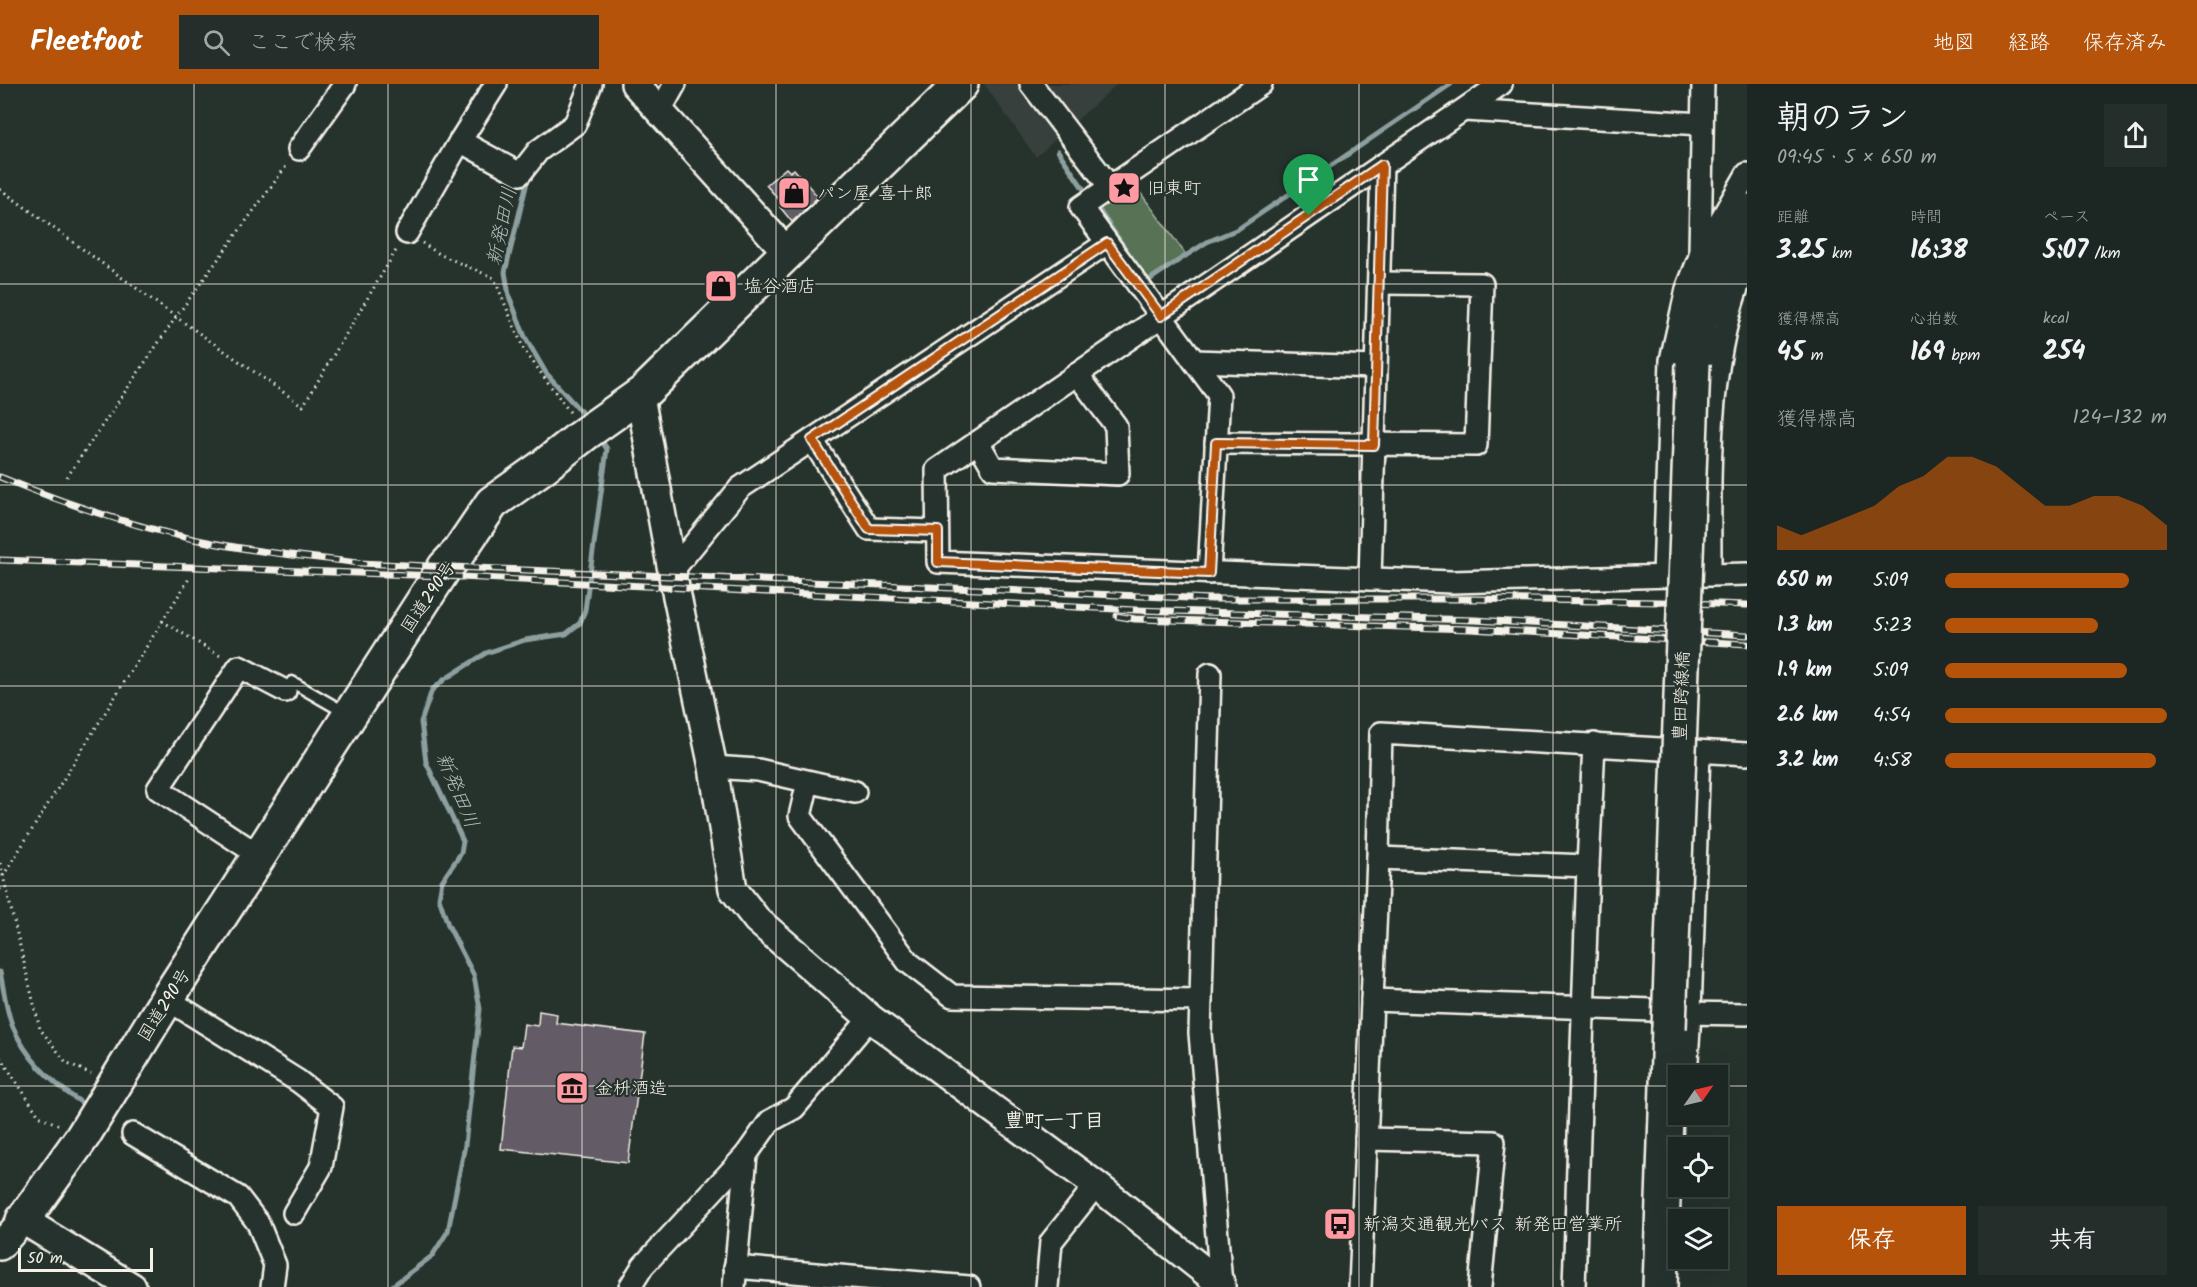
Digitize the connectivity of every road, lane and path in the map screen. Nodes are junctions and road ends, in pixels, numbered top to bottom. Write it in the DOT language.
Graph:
graph roads {
  1 [pos="345,84"];
  2 [pos="496,84"];
  3 [pos="591,84"];
  4 [pos="635,84"];
  5 [pos="675,84"];
  6 [pos="961,84"];
  7 [pos="1031,84"];
  8 [pos="1261,84"];
  9 [pos="1502,84"];
  10 [pos="1703,84"];
  11 [pos="1464,110"];
  12 [pos="660,111"];
  13 [pos="1702,124"];
  14 [pos="460,141"];
  15 [pos="299,148"];
  16 [pos="1382,165"];
  17 [pos="1747,174"];
  18 [pos="1110,187"];
  19 [pos="0,189"];
  20 [pos="1747,211"];
  21 [pos="407,233"];
  22 [pos="1107,243"];
  23 [pos="787,252"];
  24 [pos="1700,256"];
  25 [pos="1747,262"];
  26 [pos="1379,284"];
  27 [pos="1161,316"];
  28 [pos="176,317"];
  29 [pos="1194,361"];
  30 [pos="1376,367"];
  31 [pos="1077,374"];
  32 [pos="644,392"];
  33 [pos="586,433"];
  34 [pos="812,440"];
  35 [pos="978,442"];
  36 [pos="1216,443"];
  37 [pos="1374,445"];
  38 [pos="67,477"];
  39 [pos="938,531"];
  40 [pos="673,570"];
  41 [pos="1209,573"];
  42 [pos="1710,574"];
  43 [pos="1747,574"];
  44 [pos="1664,576"];
  45 [pos="190,577"];
  46 [pos="1370,579"];
  47 [pos="162,621"];
  48 [pos="239,667"];
  49 [pos="1210,674"];
  50 [pos="288,686"];
  51 [pos="350,716"];
  52 [pos="1594,744"];
  53 [pos="1699,752"];
  54 [pos="1747,754"];
  55 [pos="713,767"];
  56 [pos="808,782"];
  57 [pos="855,792"];
  58 [pos="260,856"];
  59 [pos="1378,858"];
  60 [pos="0,863"];
  61 [pos="1588,866"];
  62 [pos="3,876"];
  63 [pos="6,888"];
  64 [pos="0,890"];
  65 [pos="167,999"];
  66 [pos="1201,1000"];
  67 [pos="1372,1000"];
  68 [pos="1583,1008"];
  69 [pos="1747,1014"];
  70 [pos="1674,1016"];
  71 [pos="870,1017"];
  72 [pos="0,1057"];
  73 [pos="1674,1065"];
  74 [pos="1684,1065"];
  75 [pos="114,1085"];
  76 [pos="1673,1125"];
  77 [pos="134,1134"];
  78 [pos="83,1136"];
  79 [pos="1366,1139"];
  80 [pos="746,1155"];
  81 [pos="1096,1185"];
  82 [pos="294,1213"];
  83 [pos="23,1220"];
  84 [pos="0,1246"];
  85 [pos="734,1277"];
  86 [pos="1221,1286"];
  87 [pos="132,1287"];
  88 [pos="272,1287"];
  89 [pos="630,1287"];
  90 [pos="969,1287"];
  91 [pos="1047,1287"];
  92 [pos="1360,1287"];
  93 [pos="1480,1287"];
  94 [pos="1574,1287"];
  95 [pos="1660,1287"];
  1 -- 15 [label="street"];
  2 -- 14 [label="street"];
  3 -- 14 [label="street"];
  4 -- 12 [label="street"];
  5 -- 12 [label="street"];
  6 -- 23 [label="main road, 国道290号"];
  7 -- 18 [label="street"];
  8 -- 18 [label="street"];
  9 -- 11 [label="street"];
  10 -- 13 [label="street"];
  11 -- 13 [label="street"];
  11 -- 16 [label="street"];
  12 -- 23 [label="street"];
  13 -- 24 [label="street"];
  14 -- 21 [label="street"];
  15 -- 28 [label="path"];
  16 -- 26 [label="street"];
  16 -- 27 [label="street"];
  17 -- 24 [label="street"];
  18 -- 22 [label="street"];
  19 -- 28 [label="path"];
  20 -- 70 [label="main road, 豊田跨線橋, bridge"];
  21 -- 28 [label="path"];
  21 -- 33 [label="path"];
  22 -- 27 [label="street"];
  22 -- 34 [label="street"];
  23 -- 32 [label="main road, 国道290号"];
  24 -- 44 [label="street"];
  25 -- 42 [label="street"];
  26 -- 30 [label="street"];
  26 -- 37 [label="street"];
  27 -- 29 [label="street"];
  27 -- 31 [label="street"];
  28 -- 38 [label="path"];
  29 -- 30 [label="street"];
  29 -- 36 [label="street"];
  30 -- 37 [label="street"];
  31 -- 35 [label="street"];
  31 -- 35 [label="street"];
  32 -- 33 [label="main road, 国道290号"];
  32 -- 40 [label="street"];
  33 -- 51 [label="main road, 国道290号"];
  34 -- 39 [label="street"];
  34 -- 40 [label="street"];
  35 -- 39 [label="street"];
  36 -- 37 [label="street"];
  36 -- 41 [label="street"];
  37 -- 46 [label="street"];
  39 -- 41 [label="street"];
  40 -- 55 [label="street"];
  41 -- 46 [label="street"];
  42 -- 43 [label="street"];
  42 -- 44 [label="street"];
  44 -- 46 [label="street"];
  45 -- 47 [label="path"];
  47 -- 48 [label="path"];
  47 -- 62 [label="path"];
  48 -- 50 [label="street"];
  48 -- 58 [label="street"];
  49 -- 66 [label="street"];
  50 -- 51 [label="lane"];
  51 -- 58 [label="main road, 国道290号"];
  52 -- 53 [label="street"];
  52 -- 59 [label="street"];
  52 -- 61 [label="street"];
  53 -- 54 [label="street"];
  53 -- 70 [label="street"];
  55 -- 56 [label="street"];
  55 -- 71 [label="street"];
  56 -- 57 [label="street"];
  56 -- 66 [label="street"];
  58 -- 65 [label="main road, 国道290号"];
  59 -- 61 [label="street"];
  59 -- 67 [label="street"];
  60 -- 62 [label="path"];
  61 -- 68 [label="street"];
  62 -- 63 [label="path"];
  63 -- 64 [label="path"];
  63 -- 75 [label="path"];
  65 -- 75 [label="main road, 国道290号"];
  65 -- 82 [label="street"];
  66 -- 86 [label="street"];
  67 -- 68 [label="street"];
  67 -- 79 [label="street"];
  68 -- 70 [label="street"];
  68 -- 94 [label="street"];
  69 -- 70 [label="street"];
  70 -- 73 [label="main road, 豊田跨線橋"];
  70 -- 74 [label="street"];
  71 -- 80 [label="street"];
  71 -- 81 [label="street"];
  72 -- 78 [label="path"];
  75 -- 78 [label="main road, 国道290号"];
  76 -- 95 [label="main road, 豊田跨線橋"];
  77 -- 88 [label="street"];
  78 -- 83 [label="main road, 国道290号"];
  79 -- 92 [label="street"];
  79 -- 93 [label="street"];
  80 -- 85 [label="street"];
  80 -- 89 [label="street"];
  81 -- 86 [label="street"];
  81 -- 91 [label="street"];
  83 -- 84 [label="street"];
  83 -- 87 [label="street"];
  85 -- 90 [label="street"];
}
